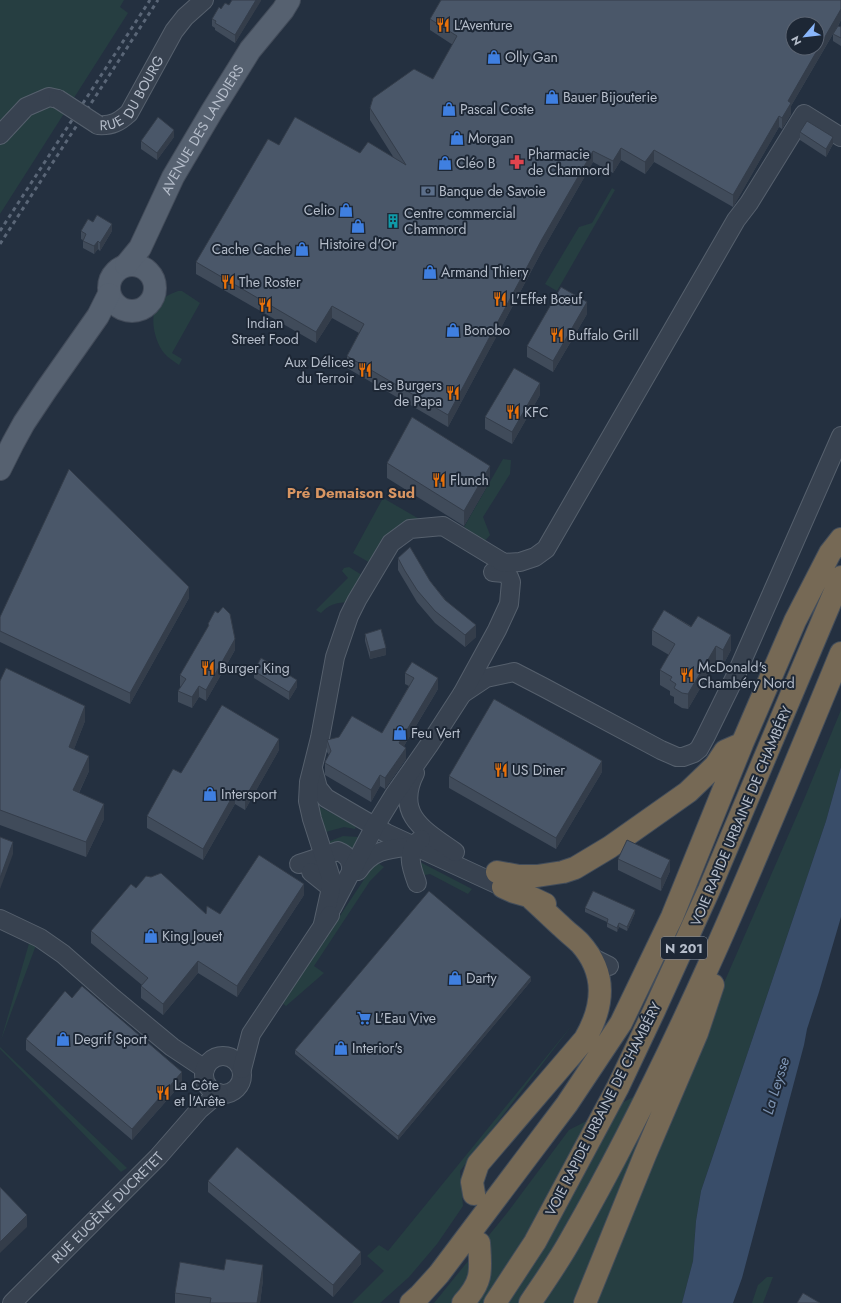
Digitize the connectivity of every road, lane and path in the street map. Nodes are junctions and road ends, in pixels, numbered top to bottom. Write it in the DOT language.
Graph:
graph roads {
  1 [pos="204,0"];
  2 [pos="289,0"];
  3 [pos="0,134"];
  4 [pos="841,137"];
  5 [pos="156,213"];
  6 [pos="126,265"];
  7 [pos="152,276"];
  8 [pos="109,294"];
  9 [pos="137,311"];
  10 [pos="86,332"];
  11 [pos="841,436"];
  12 [pos="0,469"];
  13 [pos="841,539"];
  14 [pos="493,572"];
  15 [pos="841,577"];
  16 [pos="841,653"];
  17 [pos="462,694"];
  18 [pos="742,744"];
  19 [pos="429,745"];
  20 [pos="313,766"];
  21 [pos="375,826"];
  22 [pos="414,846"];
  23 [pos="455,852"];
  24 [pos="323,855"];
  25 [pos="756,858"];
  26 [pos="351,872"];
  27 [pos="500,880"];
  28 [pos="417,883"];
  29 [pos="331,888"];
  30 [pos="532,899"];
  31 [pos="0,919"];
  32 [pos="323,924"];
  33 [pos="589,956"];
  34 [pos="609,966"];
  35 [pos="251,1034"];
  36 [pos="224,1056"];
  37 [pos="242,1069"];
  38 [pos="586,1076"];
  39 [pos="210,1082"];
  40 [pos="474,1194"];
  41 [pos="479,1243"];
  42 [pos="12,1303"];
  43 [pos="411,1303"];
  44 [pos="463,1303"];
  45 [pos="495,1303"];
  46 [pos="530,1303"];
  47 [pos="585,1303"];
  1 -- 3 [label="street, RUE DU BOURG, bridge"];
  2 -- 5 [label="main road, AVENUE DES LANDIERS"];
  4 -- 20 [label="street"];
  5 -- 6 [label="main road, AVENUE DES LANDIERS"];
  5 -- 7 [label="main road"];
  6 -- 7 [label="main road"];
  6 -- 8 [label="main road"];
  7 -- 9 [label="main road"];
  8 -- 9 [label="main road"];
  8 -- 10 [label="main road"];
  9 -- 10 [label="main road"];
  10 -- 12 [label="main road"];
  11 -- 17 [label="street"];
  13 -- 18 [label="highway"];
  14 -- 17 [label="street"];
  15 -- 45 [label="highway, VOIE RAPIDE URBAINE DE CHAMBÉRY / N 201"];
  16 -- 25 [label="highway, VOIE RAPIDE URBAINE DE CHAMBÉRY / N 201"];
  17 -- 19 [label="street"];
  18 -- 27 [label="highway"];
  18 -- 38 [label="highway"];
  19 -- 21 [label="street"];
  19 -- 23 [label="street"];
  20 -- 21 [label="street"];
  20 -- 24 [label="street"];
  21 -- 22 [label="street"];
  21 -- 26 [label="street"];
  22 -- 23 [label="street"];
  22 -- 27 [label="street"];
  22 -- 28 [label="street"];
  22 -- 32 [label="street"];
  23 -- 27 [label="street"];
  24 -- 26 [label="street"];
  24 -- 29 [label="street"];
  24 -- 29 [label="street"];
  25 -- 46 [label="highway, VOIE RAPIDE URBAINE DE CHAMBÉRY / N 201"];
  25 -- 47 [label="highway"];
  26 -- 32 [label="street"];
  27 -- 30 [label="highway"];
  29 -- 32 [label="street"];
  30 -- 33 [label="highway"];
  30 -- 34 [label="highway"];
  31 -- 39 [label="street"];
  32 -- 35 [label="street"];
  33 -- 34 [label="street"];
  33 -- 40 [label="highway"];
  34 -- 38 [label="highway"];
  35 -- 36 [label="street"];
  35 -- 37 [label="street"];
  36 -- 37 [label="street"];
  36 -- 39 [label="street"];
  37 -- 39 [label="street"];
  38 -- 43 [label="highway"];
  39 -- 42 [label="street, RUE EUGÈNE DUCRETET"];
  41 -- 44 [label="highway"];
}
